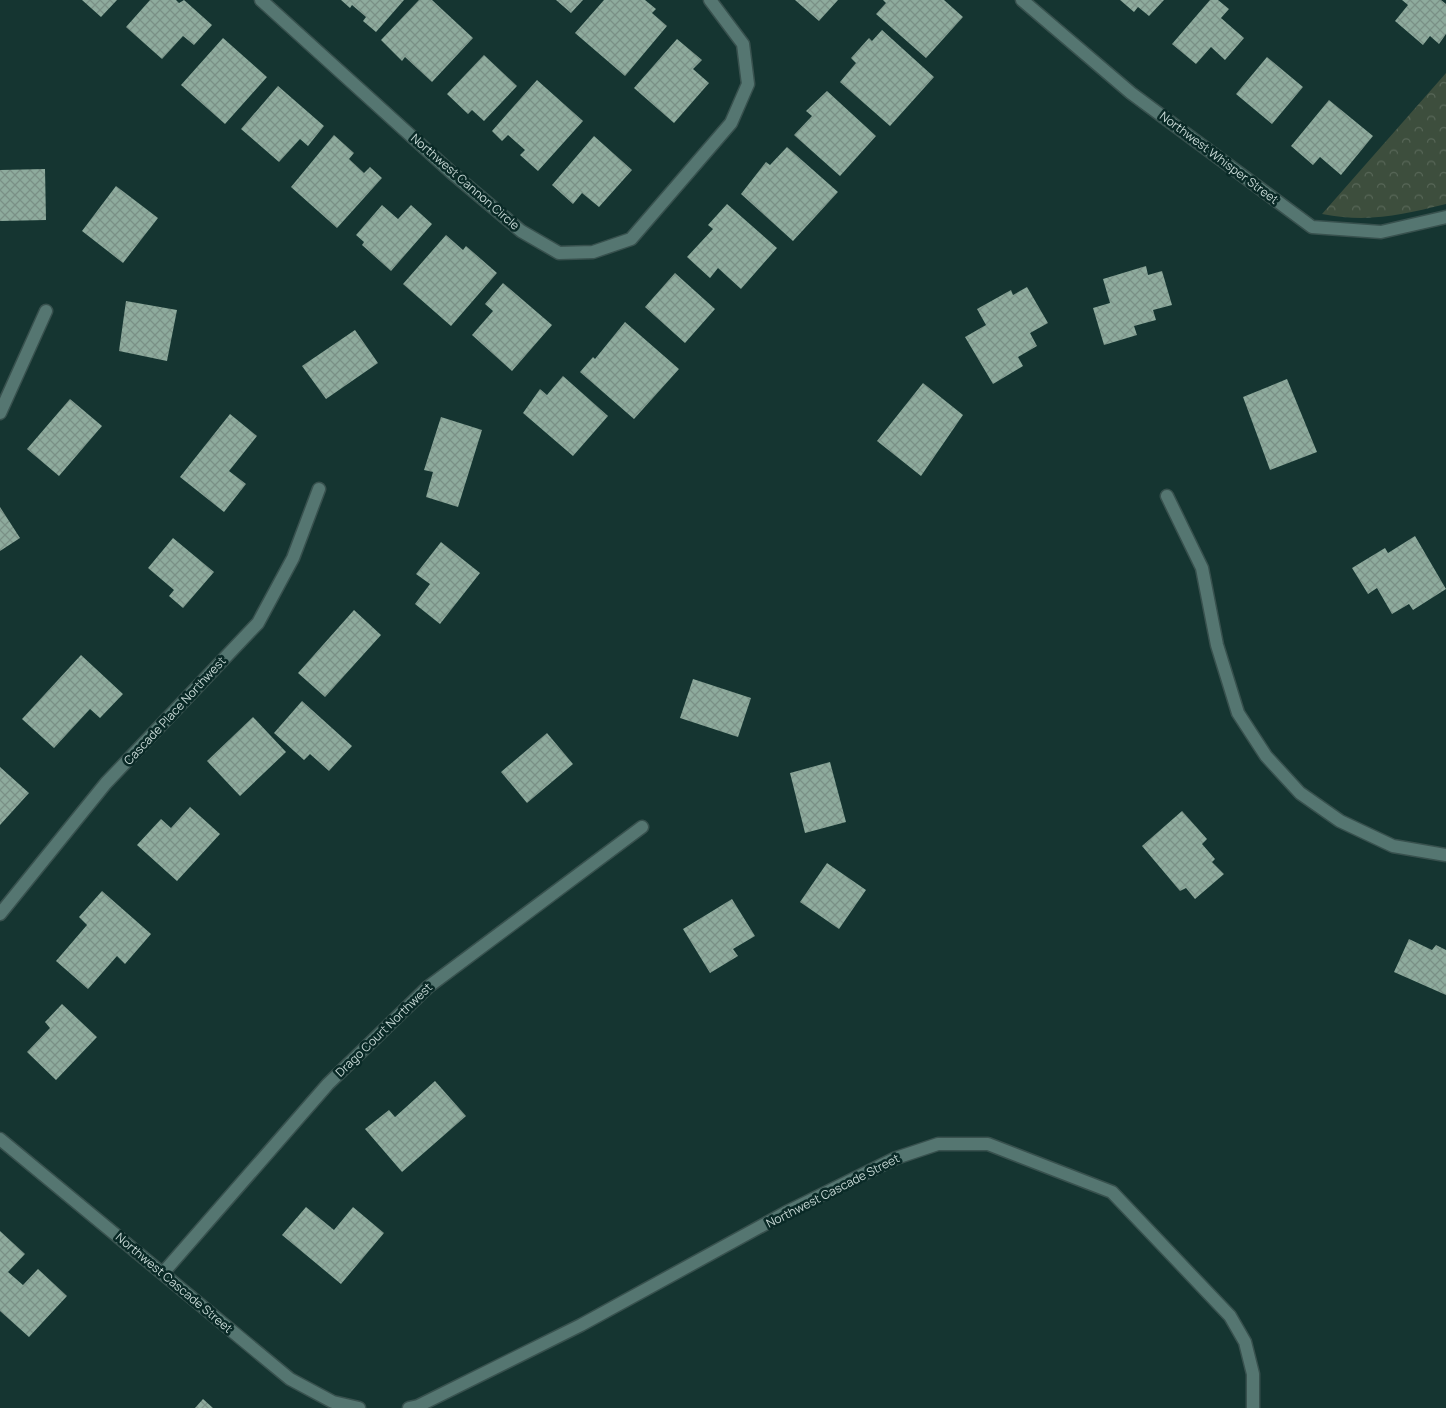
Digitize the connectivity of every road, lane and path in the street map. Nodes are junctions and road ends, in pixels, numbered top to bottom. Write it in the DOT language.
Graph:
graph roads {
  1 [pos="261,0"];
  2 [pos="710,0"];
  3 [pos="1022,0"];
  4 [pos="1446,217"];
  5 [pos="46,311"];
  6 [pos="0,413"];
  7 [pos="319,489"];
  8 [pos="1167,496"];
  9 [pos="642,827"];
  10 [pos="1446,856"];
  11 [pos="0,914"];
  12 [pos="0,1138"];
  13 [pos="163,1274"];
  14 [pos="359,1408"];
  15 [pos="409,1408"];
  16 [pos="1254,1408"];
  1 -- 2 [label="street, Northwest Cannon Circle"];
  3 -- 4 [label="street, Northwest Whisper Street"];
  5 -- 6 [label="street"];
  7 -- 11 [label="street, Cascade Place Northwest"];
  8 -- 10 [label="street"];
  9 -- 13 [label="street, Drago Court Northwest"];
  12 -- 13 [label="street, Northwest Cascade Street"];
  13 -- 14 [label="street, Northwest Cascade Street"];
  15 -- 16 [label="street, Northwest Cascade Street"];
}
